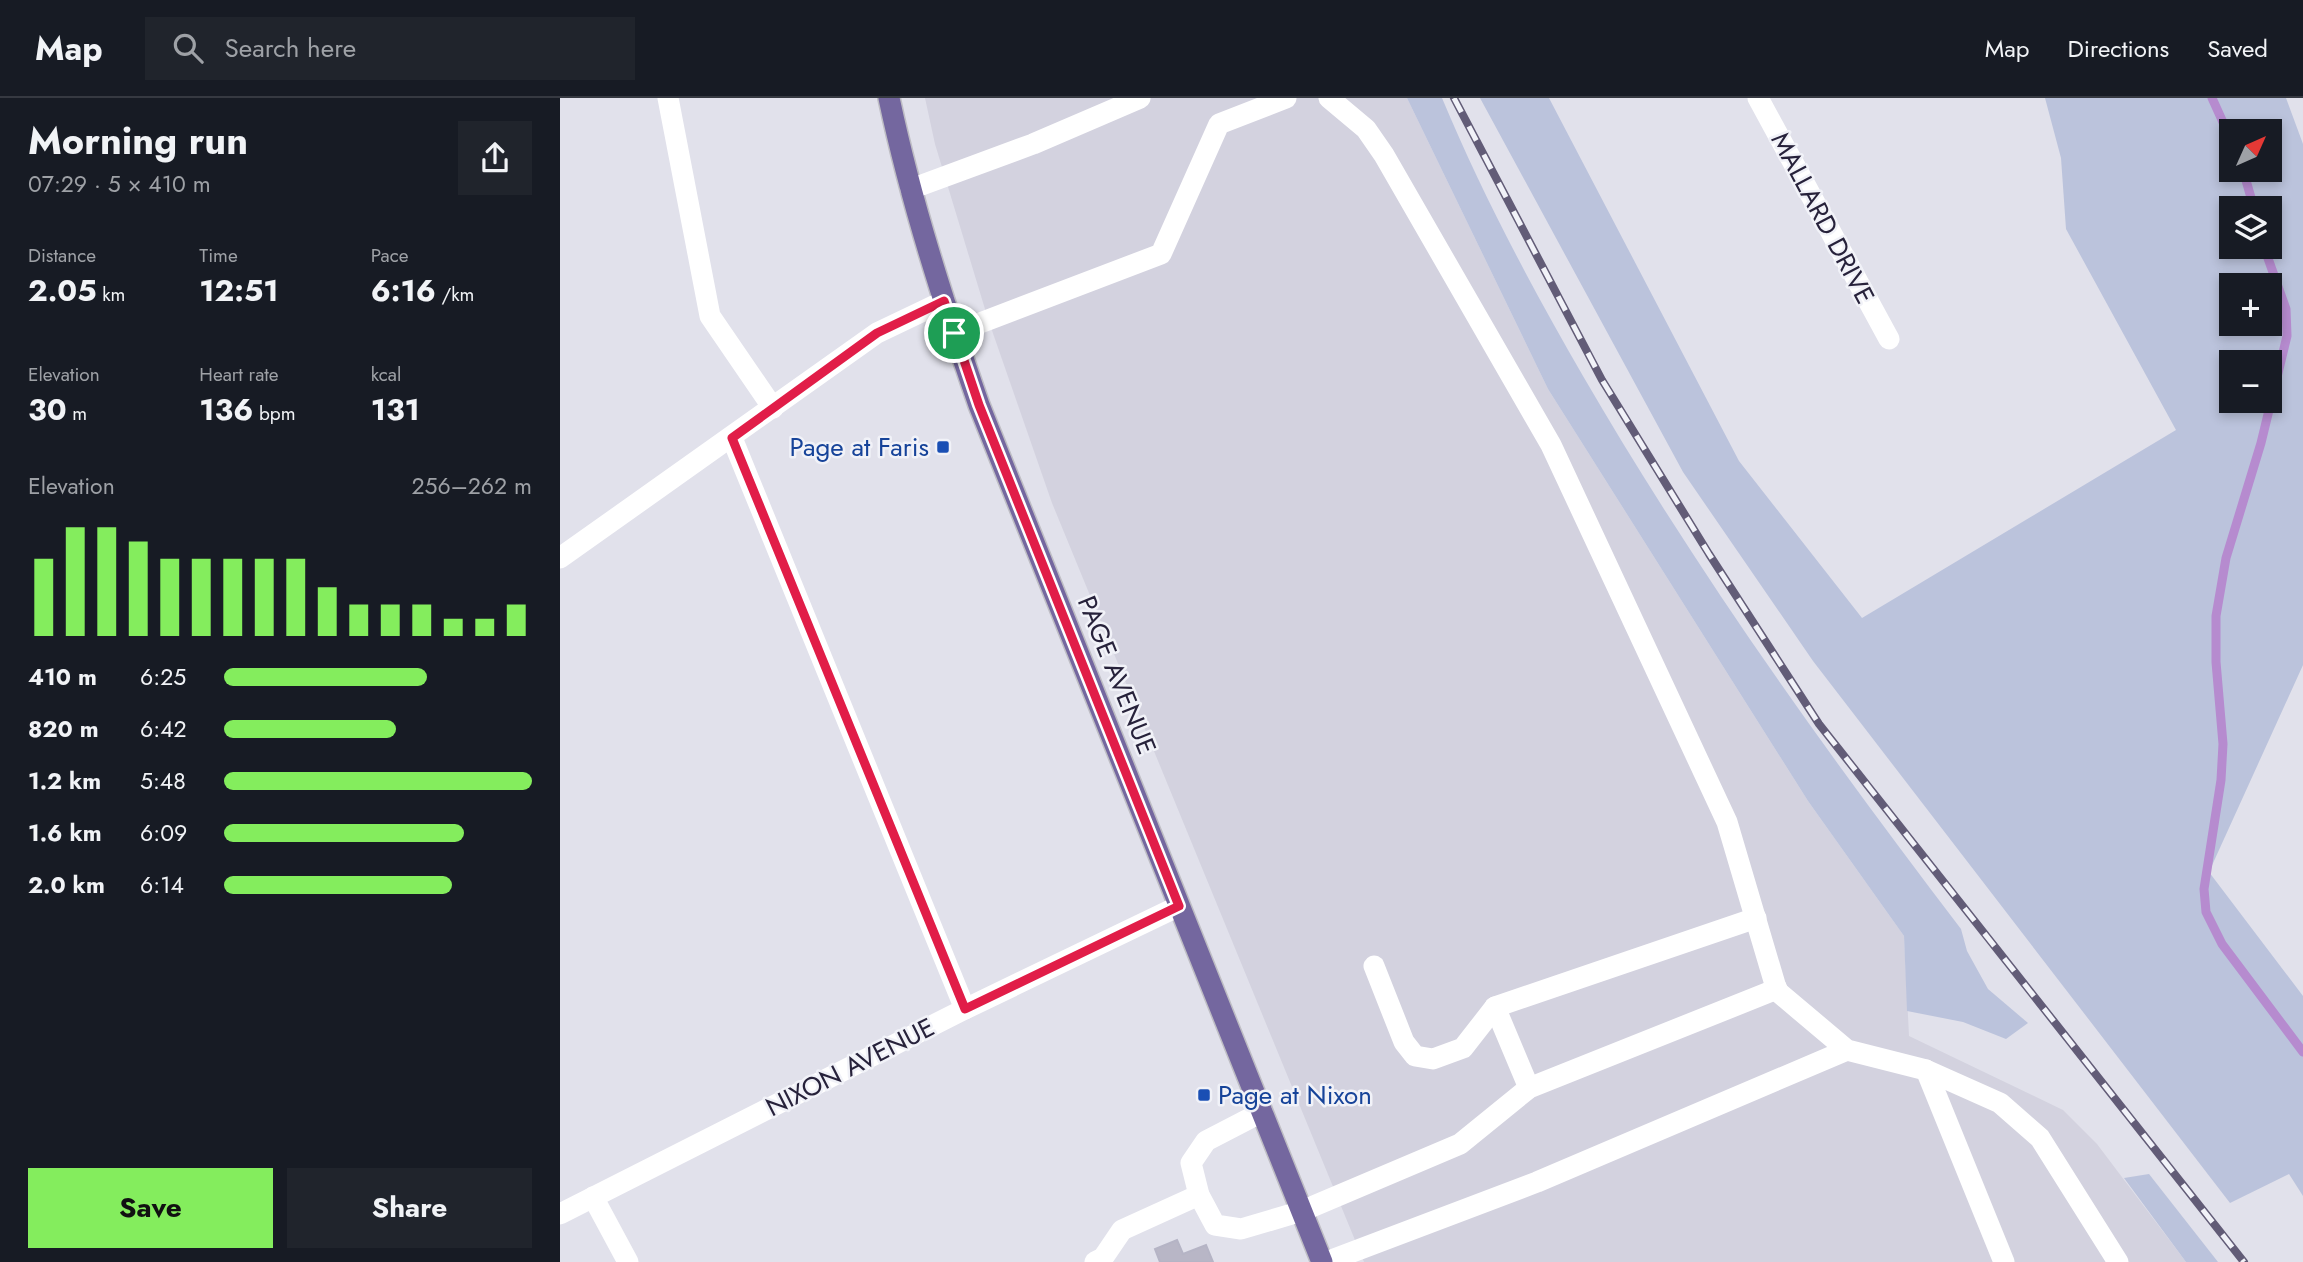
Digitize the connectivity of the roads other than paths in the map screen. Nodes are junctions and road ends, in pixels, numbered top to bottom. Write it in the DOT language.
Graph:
graph roads {
  1 [pos="668,98"];
  2 [pos="889,98"];
  3 [pos="1140,98"];
  4 [pos="1286,98"];
  5 [pos="1329,98"];
  6 [pos="1758,98"];
  7 [pos="911,190"];
  8 [pos="944,301"];
  9 [pos="954,333"];
  10 [pos="1889,339"];
  11 [pos="774,408"];
  12 [pos="732,438"];
  13 [pos="560,558"];
  14 [pos="1179,906"];
  15 [pos="1756,918"];
  16 [pos="1374,965"];
  17 [pos="1777,989"];
  18 [pos="1495,1007"];
  19 [pos="965,1009"];
  20 [pos="1847,1049"];
  21 [pos="1926,1070"];
  22 [pos="1529,1088"];
  23 [pos="1262,1112"];
  24 [pos="1199,1195"];
  25 [pos="593,1197"];
  26 [pos="1302,1211"];
  27 [pos="560,1214"];
  28 [pos="1101,1261"];
  29 [pos="628,1262"];
  30 [pos="1324,1262"];
  31 [pos="2004,1262"];
  32 [pos="2118,1262"];
  1 -- 11 [label="street"];
  2 -- 7 [label="main road, PAGE AVENUE"];
  3 -- 7 [label="street"];
  4 -- 9 [label="street"];
  5 -- 15 [label="street"];
  6 -- 10 [label="street, MALLARD DRIVE"];
  7 -- 8 [label="main road, PAGE AVENUE"];
  8 -- 9 [label="main road, PAGE AVENUE"];
  8 -- 11 [label="street"];
  9 -- 14 [label="main road, PAGE AVENUE"];
  11 -- 12 [label="street"];
  12 -- 13 [label="street"];
  12 -- 19 [label="street"];
  14 -- 19 [label="street, NIXON AVENUE"];
  14 -- 23 [label="main road, PAGE AVENUE"];
  15 -- 17 [label="street"];
  15 -- 18 [label="street"];
  16 -- 18 [label="street"];
  17 -- 20 [label="street"];
  17 -- 22 [label="street"];
  18 -- 22 [label="street"];
  19 -- 25 [label="street, NIXON AVENUE"];
  20 -- 21 [label="street"];
  20 -- 30 [label="street"];
  21 -- 31 [label="street"];
  21 -- 32 [label="street"];
  22 -- 26 [label="street"];
  23 -- 24 [label="street"];
  23 -- 26 [label="main road, PAGE AVENUE"];
  24 -- 26 [label="street"];
  24 -- 28 [label="street"];
  25 -- 27 [label="street, NIXON AVENUE"];
  25 -- 29 [label="street"];
  26 -- 30 [label="main road, PAGE AVENUE"];
}
